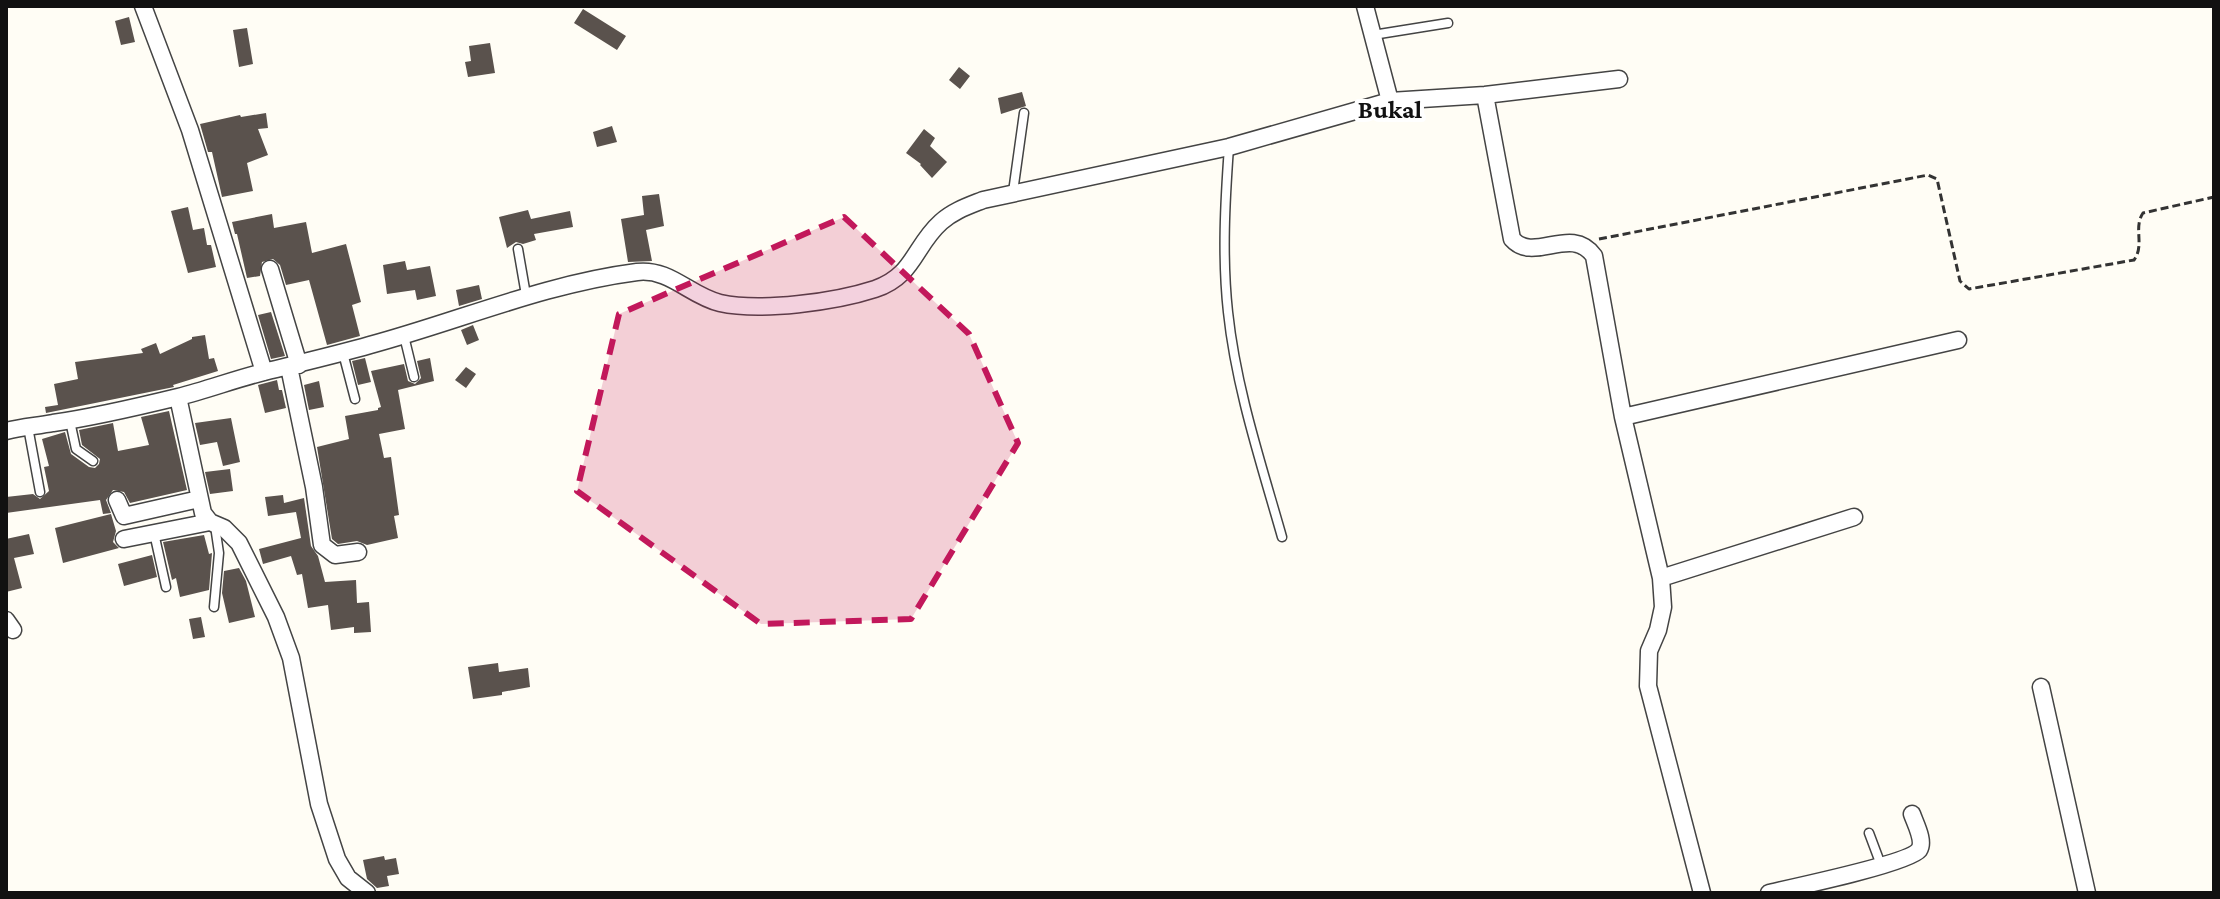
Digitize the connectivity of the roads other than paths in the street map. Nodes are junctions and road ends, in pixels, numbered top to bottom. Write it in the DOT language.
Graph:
graph roads {
  1 [pos="143,6"];
  2 [pos="1365,6"];
  3 [pos="1448,23"];
  4 [pos="1372,35"];
  5 [pos="1619,79"];
  6 [pos="1485,95"];
  7 [pos="1390,101"];
  8 [pos="1024,113"];
  9 [pos="1229,147"];
  10 [pos="1013,193"];
  11 [pos="518,249"];
  12 [pos="270,269"];
  13 [pos="526,295"];
  14 [pos="404,335"];
  15 [pos="1958,340"];
  16 [pos="343,353"];
  17 [pos="294,366"];
  18 [pos="264,372"];
  19 [pos="414,377"];
  20 [pos="178,397"];
  21 [pos="355,399"];
  22 [pos="1623,417"];
  23 [pos="69,420"];
  24 [pos="28,426"];
  25 [pos="6,431"];
  26 [pos="93,461"];
  27 [pos="40,492"];
  28 [pos="199,499"];
  29 [pos="117,500"];
  30 [pos="1854,517"];
  31 [pos="212,524"];
  32 [pos="154,533"];
  33 [pos="1282,537"];
  34 [pos="124,539"];
  35 [pos="358,552"];
  36 [pos="1661,578"];
  37 [pos="166,587"];
  38 [pos="214,607"];
  39 [pos="2041,687"];
  40 [pos="1912,814"];
  41 [pos="1869,833"];
  42 [pos="1881,865"];
  43 [pos="1815,888"];
  44 [pos="367,893"];
  45 [pos="1702,893"];
  46 [pos="1769,893"];
  47 [pos="2087,893"];
  1 -- 18 [label="street"];
  2 -- 4 [label="street"];
  3 -- 4 [label="lane"];
  4 -- 7 [label="street"];
  5 -- 6 [label="street"];
  6 -- 7 [label="street"];
  6 -- 22 [label="street"];
  7 -- 9 [label="street"];
  8 -- 10 [label="lane"];
  9 -- 10 [label="street"];
  9 -- 33 [label="lane"];
  10 -- 13 [label="street"];
  11 -- 13 [label="lane"];
  12 -- 17 [label="street"];
  13 -- 14 [label="street"];
  14 -- 16 [label="street"];
  14 -- 19 [label="lane"];
  15 -- 22 [label="street"];
  16 -- 17 [label="street"];
  16 -- 21 [label="lane"];
  17 -- 18 [label="street"];
  17 -- 35 [label="street"];
  18 -- 20 [label="street"];
  20 -- 23 [label="street"];
  20 -- 28 [label="street"];
  22 -- 36 [label="street"];
  23 -- 24 [label="street"];
  23 -- 26 [label="lane"];
  24 -- 25 [label="street"];
  24 -- 27 [label="lane"];
  28 -- 29 [label="street"];
  28 -- 31 [label="street"];
  30 -- 36 [label="street"];
  31 -- 32 [label="street"];
  31 -- 38 [label="lane"];
  31 -- 44 [label="street"];
  32 -- 34 [label="street"];
  32 -- 37 [label="lane"];
  36 -- 45 [label="street"];
  39 -- 47 [label="street"];
  40 -- 42 [label="street"];
  41 -- 42 [label="lane"];
  42 -- 43 [label="street"];
  43 -- 46 [label="street"];
}
